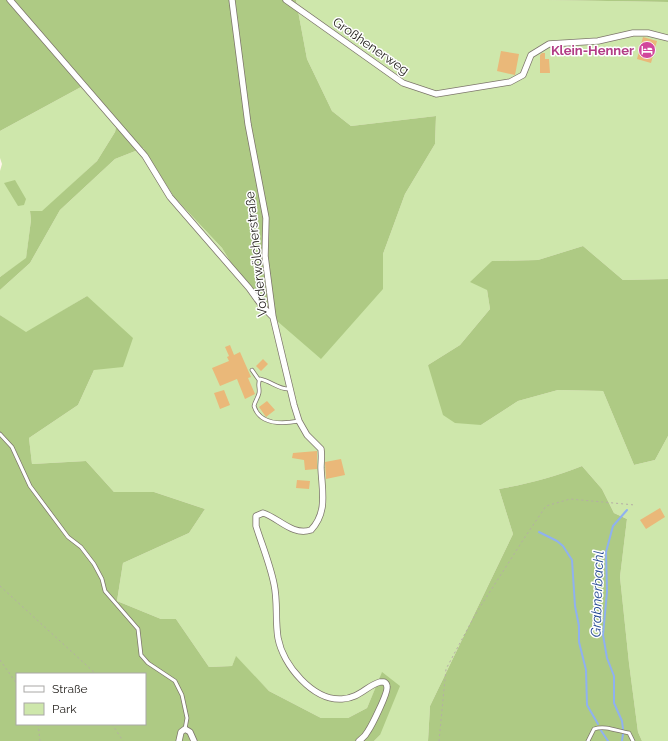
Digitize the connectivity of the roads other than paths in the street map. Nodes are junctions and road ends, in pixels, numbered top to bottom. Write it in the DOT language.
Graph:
graph roads {
  1 [pos="10,0"];
  2 [pos="232,0"];
  3 [pos="286,0"];
  4 [pos="668,38"];
  5 [pos="273,317"];
  6 [pos="252,370"];
  7 [pos="259,380"];
  8 [pos="290,390"];
  9 [pos="299,421"];
  10 [pos="0,434"];
  11 [pos="185,729"];
  12 [pos="179,741"];
  13 [pos="194,741"];
  14 [pos="359,741"];
  15 [pos="588,741"];
  16 [pos="633,741"];
  1 -- 5 [label="street"];
  2 -- 5 [label="street, Vorderwölcherstraße"];
  3 -- 4 [label="street, Großhenerweg"];
  5 -- 8 [label="street, Vorderwölcherstraße"];
  6 -- 7 [label="lane"];
  7 -- 8 [label="lane"];
  7 -- 9 [label="lane"];
  8 -- 9 [label="street, Vorderwölcherstraße"];
  9 -- 14 [label="street, Vorderwölcherstraße"];
  10 -- 11 [label="lane"];
  11 -- 12 [label="street"];
  11 -- 13 [label="street"];
  15 -- 16 [label="lane"];
}
